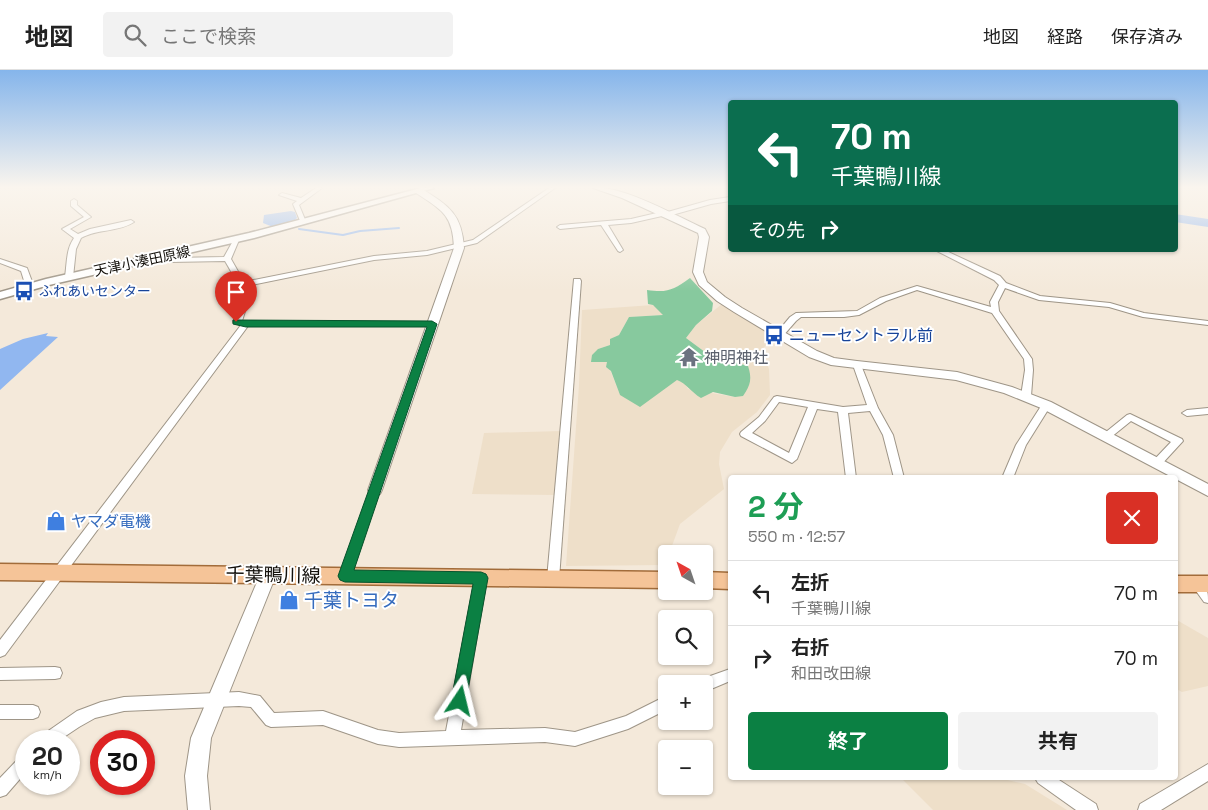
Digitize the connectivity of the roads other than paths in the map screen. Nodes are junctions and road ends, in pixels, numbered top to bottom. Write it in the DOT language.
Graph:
graph roads {
  1 [pos="79,223"];
  2 [pos="129,223"];
  3 [pos="301,223"];
  4 [pos="456,223"];
  5 [pos="503,223"];
  6 [pos="603,223"];
  7 [pos="610,223"];
  8 [pos="682,223"];
  9 [pos="560,227"];
  10 [pos="78,237"];
  11 [pos="236,240"];
  12 [pos="460,246"];
  13 [pos="620,250"];
  14 [pos="942,252"];
  15 [pos="165,256"];
  16 [pos="227,259"];
  17 [pos="0,261"];
  18 [pos="69,277"];
  19 [pos="577,281"];
  20 [pos="241,285"];
  21 [pos="1003,285"];
  22 [pos="30,287"];
  23 [pos="0,296"];
  24 [pos="994,310"];
  25 [pos="1208,323"];
  26 [pos="246,324"];
  27 [pos="432,324"];
  28 [pos="779,335"];
  29 [pos="857,366"];
  30 [pos="1026,396"];
  31 [pos="1046,405"];
  32 [pos="813,406"];
  33 [pos="873,408"];
  34 [pos="843,410"];
  35 [pos="1208,411"];
  36 [pos="1187,413"];
  37 [pos="1106,436"];
  38 [pos="1156,463"];
  39 [pos="851,475"];
  40 [pos="898,475"];
  41 [pos="1008,475"];
  42 [pos="375,490"];
  43 [pos="1208,491"];
  44 [pos="0,572"];
  45 [pos="58,573"];
  46 [pos="268,575"];
  47 [pos="345,576"];
  48 [pos="481,578"];
  49 [pos="553,579"];
  50 [pos="658,580"];
  51 [pos="713,580"];
  52 [pos="728,581"];
  53 [pos="1178,585"];
  54 [pos="1204,589"];
  55 [pos="0,651"];
  56 [pos="55,673"];
  57 [pos="0,674"];
  58 [pos="728,676"];
  59 [pos="713,682"];
  60 [pos="216,698"];
  61 [pos="658,707"];
  62 [pos="0,712"];
  63 [pos="33,712"];
  64 [pos="62,730"];
  65 [pos="452,739"];
  66 [pos="1208,772"];
  67 [pos="15,773"];
  68 [pos="1046,780"];
  69 [pos="0,789"];
  70 [pos="199,810"];
  71 [pos="1090,810"];
  72 [pos="1146,810"];
  1 -- 10 [label="street"];
  2 -- 10 [label="street"];
  3 -- 11 [label="main road, 天津小湊田原線"];
  4 -- 12 [label="street"];
  5 -- 12 [label="street"];
  6 -- 7 [label="street"];
  6 -- 9 [label="street"];
  6 -- 13 [label="street"];
  8 -- 28 [label="street"];
  10 -- 18 [label="street"];
  11 -- 15 [label="main road, 天津小湊田原線"];
  11 -- 16 [label="street"];
  12 -- 20 [label="street"];
  12 -- 27 [label="street"];
  14 -- 21 [label="street"];
  15 -- 16 [label="street"];
  15 -- 18 [label="main road, 天津小湊田原線"];
  16 -- 20 [label="street"];
  17 -- 22 [label="street"];
  18 -- 22 [label="main road, 天津小湊田原線"];
  19 -- 49 [label="street"];
  20 -- 26 [label="street"];
  21 -- 24 [label="street"];
  21 -- 25 [label="street"];
  22 -- 23 [label="main road, 天津小湊田原線"];
  24 -- 28 [label="street"];
  24 -- 30 [label="street"];
  26 -- 27 [label="street"];
  26 -- 45 [label="street"];
  27 -- 42 [label="street"];
  28 -- 29 [label="street"];
  29 -- 30 [label="street"];
  29 -- 33 [label="street"];
  30 -- 31 [label="street"];
  31 -- 37 [label="street"];
  31 -- 41 [label="street"];
  32 -- 32 [label="street"];
  32 -- 34 [label="street"];
  33 -- 34 [label="street"];
  33 -- 40 [label="street"];
  34 -- 39 [label="street"];
  35 -- 36 [label="street"];
  37 -- 38 [label="street"];
  37 -- 38 [label="street"];
  38 -- 43 [label="street"];
  42 -- 47 [label="street"];
  44 -- 45 [label="main road, 千葉鴨川線"];
  45 -- 46 [label="main road, 千葉鴨川線"];
  45 -- 55 [label="street"];
  46 -- 47 [label="main road, 千葉鴨川線"];
  46 -- 60 [label="street"];
  47 -- 48 [label="main road, 千葉鴨川線"];
  48 -- 49 [label="main road, 千葉鴨川線"];
  48 -- 65 [label="street"];
  49 -- 50 [label="main road, 千葉鴨川線"];
  51 -- 52 [label="main road"];
  53 -- 54 [label="main road"];
  56 -- 57 [label="street"];
  58 -- 59 [label="street"];
  60 -- 64 [label="street"];
  60 -- 65 [label="street"];
  60 -- 70 [label="street"];
  61 -- 65 [label="street"];
  62 -- 63 [label="street"];
  66 -- 72 [label="street"];
  67 -- 69 [label="street"];
  68 -- 71 [label="street"];
}
